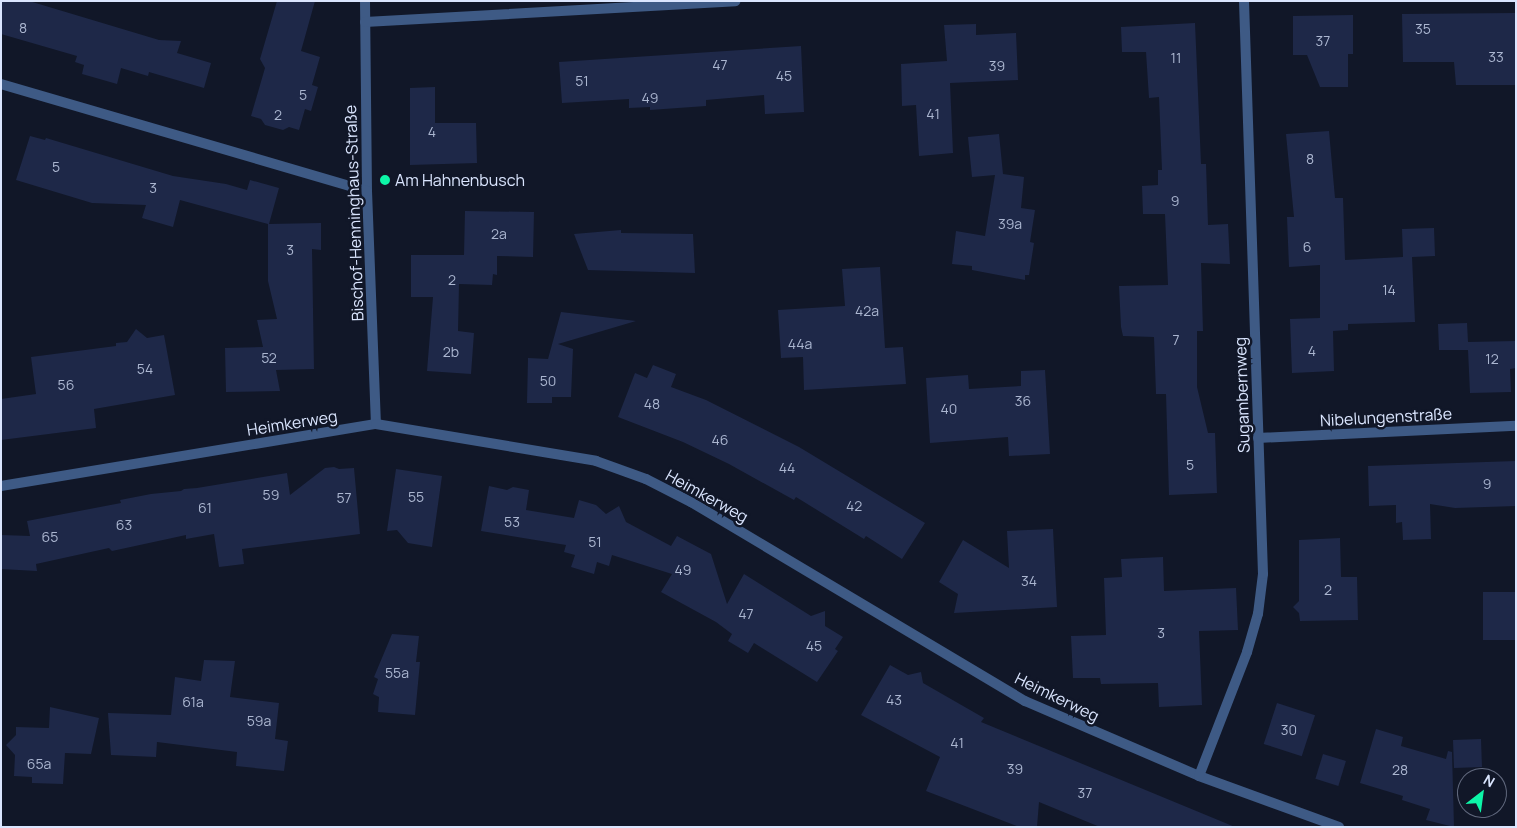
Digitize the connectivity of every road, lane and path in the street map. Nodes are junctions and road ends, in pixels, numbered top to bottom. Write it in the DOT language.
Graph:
graph roads {
  1 [pos="365,1"];
  2 [pos="735,1"];
  3 [pos="1244,1"];
  4 [pos="365,22"];
  5 [pos="1,84"];
  6 [pos="367,191"];
  7 [pos="376,424"];
  8 [pos="1516,426"];
  9 [pos="1258,438"];
  10 [pos="1,486"];
  11 [pos="1199,776"];
  12 [pos="1340,827"];
  1 -- 4 [label="street, Bischof-Henninghaus-Straße"];
  2 -- 4 [label="street"];
  3 -- 9 [label="street, Sugambernweg"];
  4 -- 6 [label="street, Bischof-Henninghaus-Straße"];
  5 -- 6 [label="street"];
  6 -- 7 [label="street, Bischof-Henninghaus-Straße"];
  7 -- 10 [label="street, Heimkerweg"];
  7 -- 11 [label="street, Heimkerweg"];
  8 -- 9 [label="street, Nibelungenstraße"];
  9 -- 11 [label="street, Sugambernweg"];
  11 -- 12 [label="street, Heimkerweg"];
}
